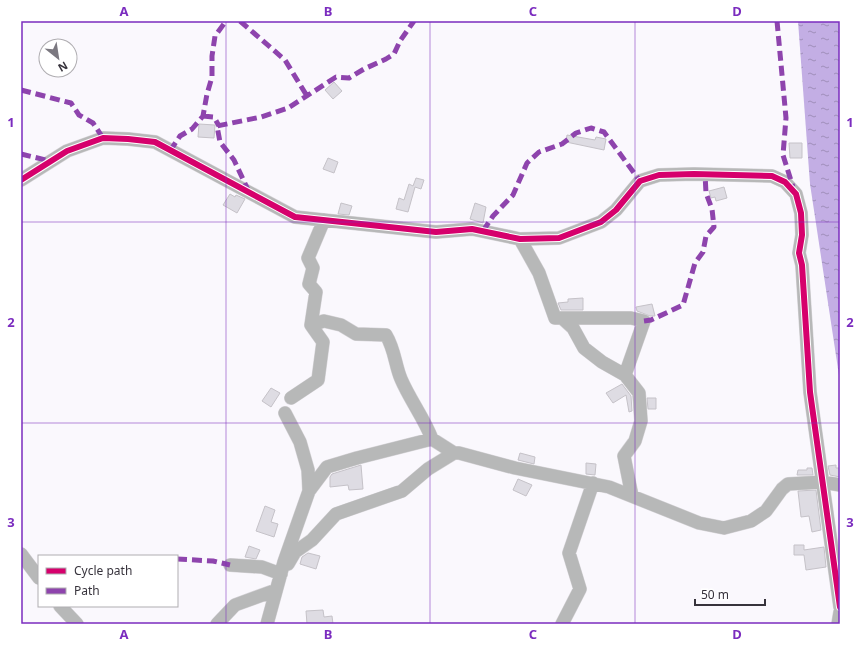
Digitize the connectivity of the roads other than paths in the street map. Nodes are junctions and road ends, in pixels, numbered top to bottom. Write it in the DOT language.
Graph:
graph roads {
  1 [pos="21,180"];
  2 [pos="324,220"];
  3 [pos="520,239"];
  4 [pos="562,318"];
  5 [pos="311,325"];
  6 [pos="625,375"];
  7 [pos="292,398"];
  8 [pos="285,413"];
  9 [pos="432,440"];
  10 [pos="454,453"];
  11 [pos="823,482"];
  12 [pos="593,483"];
  13 [pos="840,485"];
  14 [pos="309,490"];
  15 [pos="632,496"];
  16 [pos="21,554"];
  17 [pos="230,565"];
  18 [pos="282,572"];
  19 [pos="38,577"];
  20 [pos="276,590"];
  21 [pos="61,607"];
  22 [pos="840,607"];
  23 [pos="840,612"];
  24 [pos="76,624"];
  25 [pos="217,624"];
  26 [pos="267,624"];
  27 [pos="562,624"];
  28 [pos="838,624"];
  1 -- 2 [label="street"];
  2 -- 3 [label="street"];
  2 -- 5 [label="street"];
  3 -- 4 [label="street"];
  3 -- 11 [label="street"];
  4 -- 6 [label="street"];
  4 -- 6 [label="street"];
  5 -- 7 [label="street"];
  5 -- 9 [label="street"];
  6 -- 15 [label="street"];
  8 -- 14 [label="street"];
  9 -- 10 [label="street"];
  9 -- 14 [label="street"];
  10 -- 12 [label="street"];
  10 -- 18 [label="street"];
  11 -- 13 [label="street"];
  11 -- 15 [label="street"];
  11 -- 22 [label="street"];
  12 -- 15 [label="street"];
  12 -- 27 [label="street"];
  14 -- 18 [label="street"];
  16 -- 19 [label="street"];
  17 -- 18 [label="street"];
  18 -- 20 [label="street"];
  20 -- 25 [label="street"];
  20 -- 26 [label="street"];
  21 -- 24 [label="street"];
  23 -- 28 [label="street"];
}
